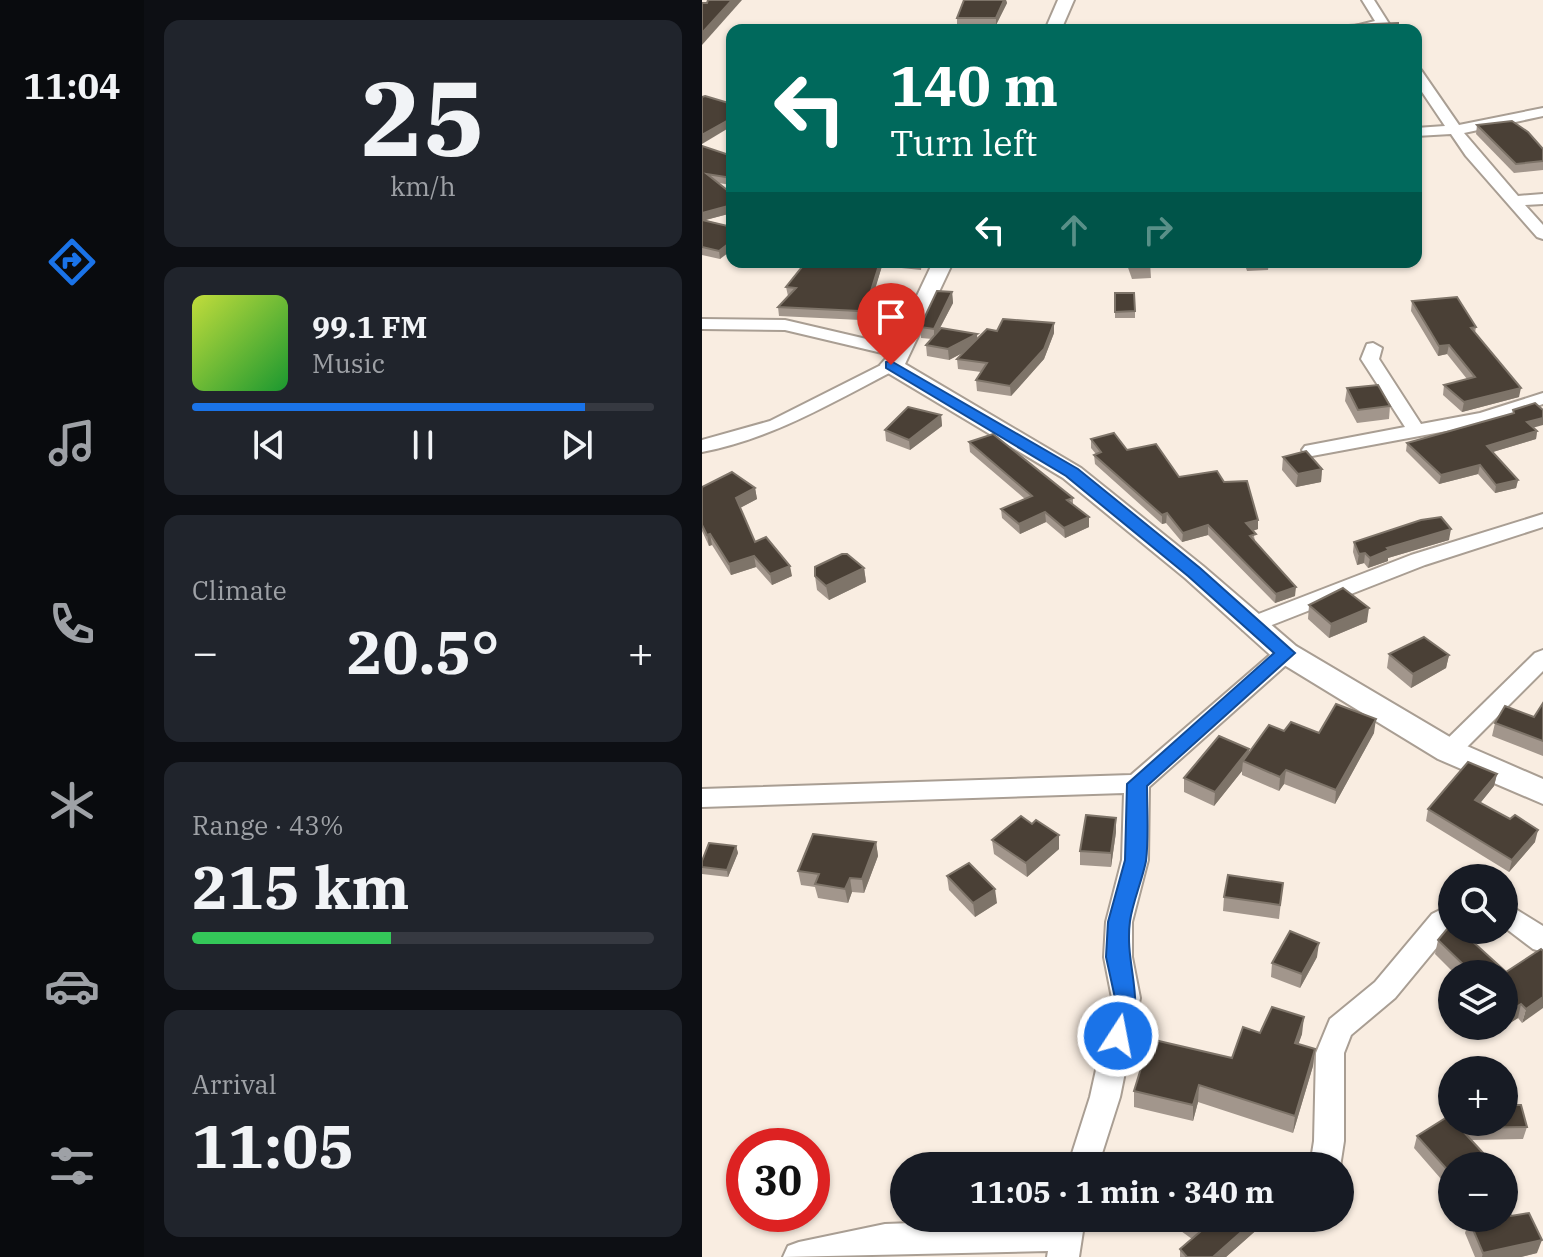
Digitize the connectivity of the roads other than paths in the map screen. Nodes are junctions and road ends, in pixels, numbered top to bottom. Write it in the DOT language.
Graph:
graph roads {
  1 [pos="1066,0"];
  2 [pos="1368,0"];
  3 [pos="1056,24"];
  4 [pos="1383,24"];
  5 [pos="1422,82"];
  6 [pos="1543,112"];
  7 [pos="1455,129"];
  8 [pos="1422,132"];
  9 [pos="1543,199"];
  10 [pos="1513,201"];
  11 [pos="1543,234"];
  12 [pos="940,268"];
  13 [pos="702,324"];
  14 [pos="1373,348"];
  15 [pos="895,358"];
  16 [pos="1543,398"];
  17 [pos="1416,430"];
  18 [pos="702,446"];
  19 [pos="1312,450"];
  20 [pos="1543,520"];
  21 [pos="1251,625"];
  22 [pos="1286,653"];
  23 [pos="1543,658"];
  24 [pos="1449,751"];
  25 [pos="1137,784"];
  26 [pos="1543,792"];
  27 [pos="702,798"];
  28 [pos="1518,923"];
  29 [pos="1438,926"];
  30 [pos="1543,941"];
  31 [pos="1087,1152"];
  32 [pos="1327,1152"];
  33 [pos="1066,1237"];
  34 [pos="799,1257"];
  1 -- 3 [label="street"];
  2 -- 4 [label="street"];
  5 -- 7 [label="street"];
  6 -- 7 [label="street"];
  7 -- 8 [label="street"];
  7 -- 10 [label="street"];
  9 -- 10 [label="street"];
  10 -- 11 [label="street"];
  12 -- 15 [label="street"];
  13 -- 15 [label="street"];
  14 -- 17 [label="street"];
  15 -- 18 [label="street"];
  15 -- 21 [label="street"];
  16 -- 17 [label="street"];
  17 -- 19 [label="street"];
  20 -- 21 [label="street"];
  21 -- 22 [label="street"];
  22 -- 24 [label="street"];
  22 -- 25 [label="street"];
  23 -- 24 [label="street"];
  24 -- 26 [label="street"];
  25 -- 27 [label="street"];
  25 -- 31 [label="street"];
  28 -- 30 [label="street"];
  29 -- 32 [label="street"];
  33 -- 34 [label="street"];
}
